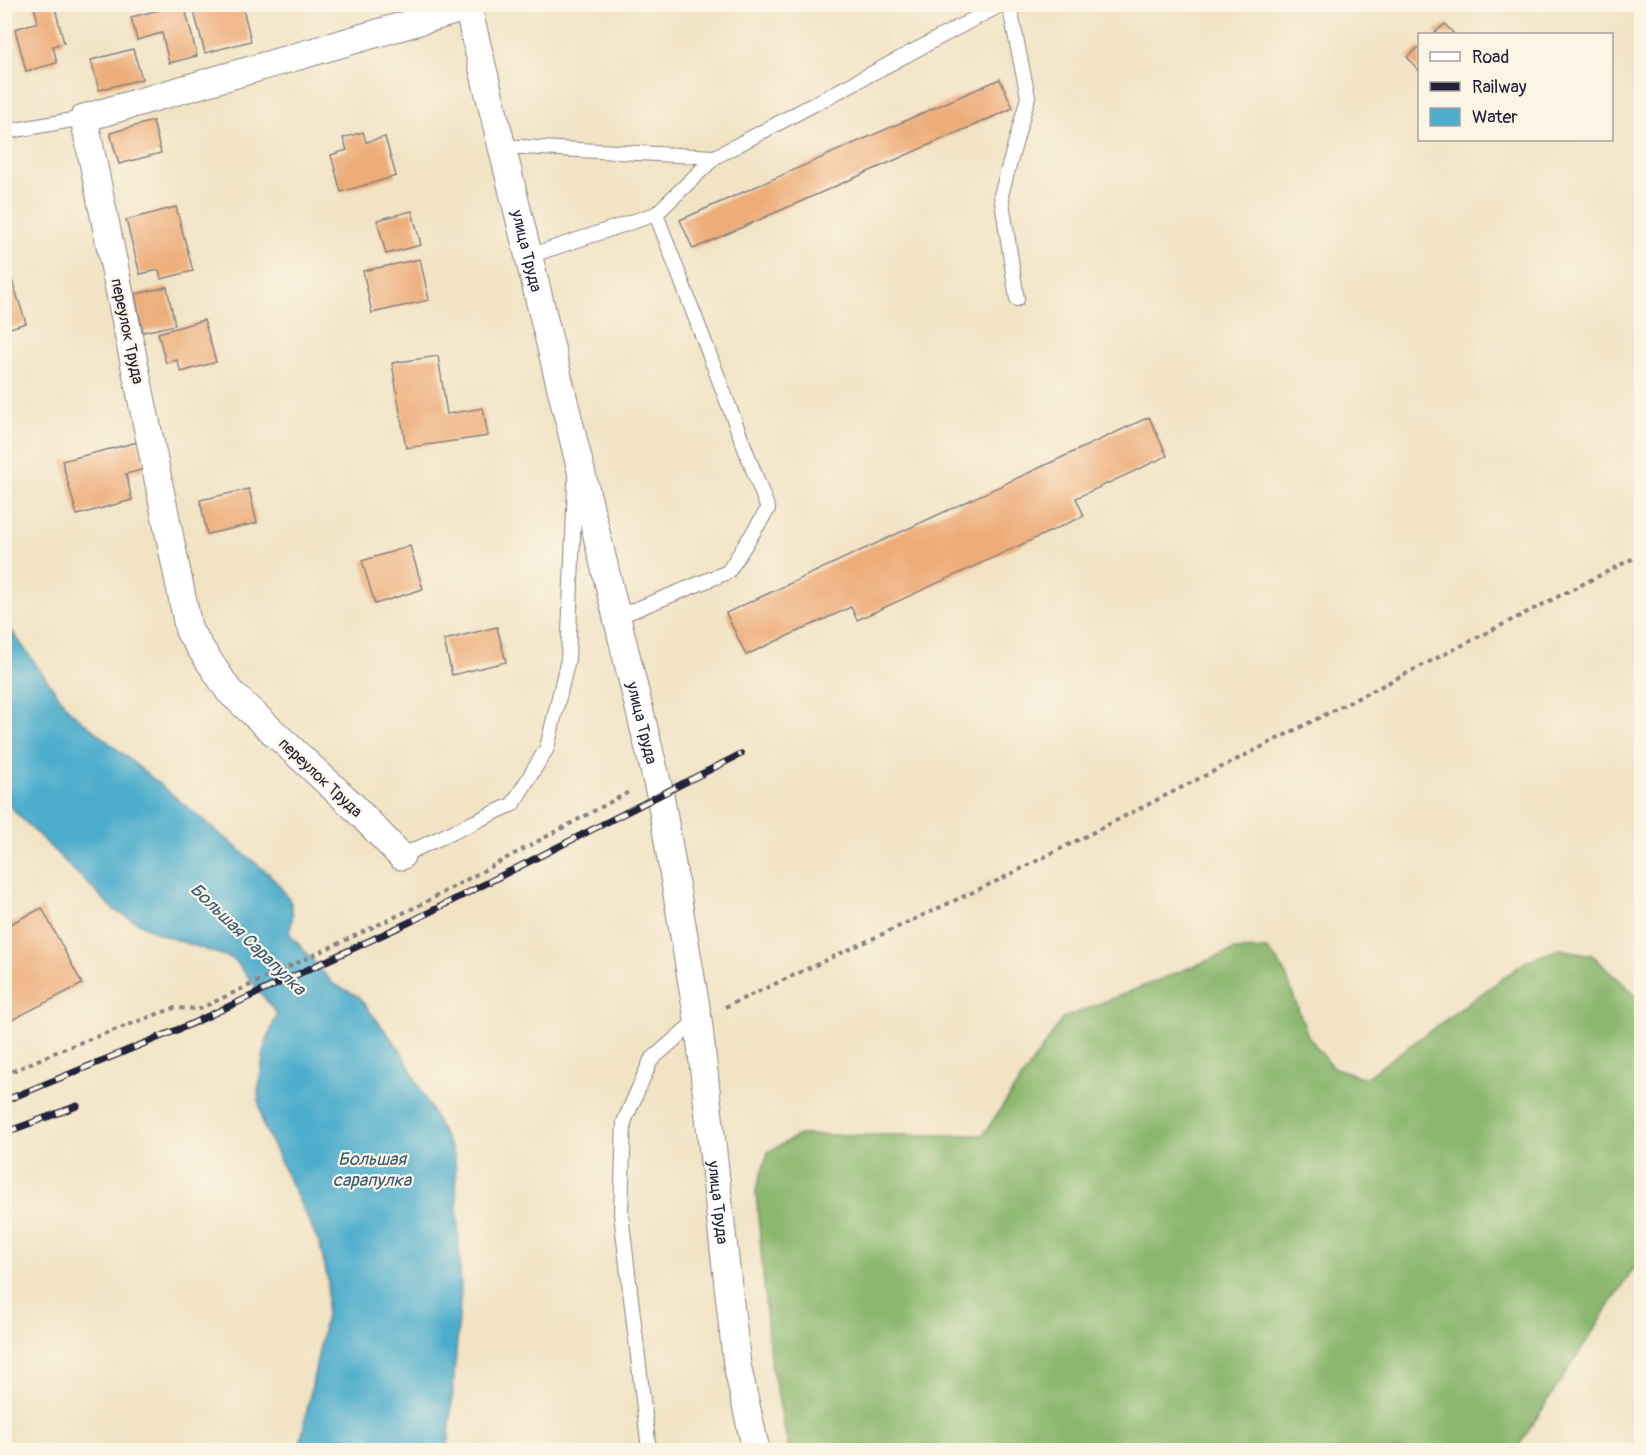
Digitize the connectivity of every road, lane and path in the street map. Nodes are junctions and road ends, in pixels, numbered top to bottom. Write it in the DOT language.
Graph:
graph roads {
  1 [pos="1002,4"];
  2 [pos="1009,4"];
  3 [pos="467,6"];
  4 [pos="84,118"];
  5 [pos="4,132"];
  6 [pos="501,146"];
  7 [pos="715,157"];
  8 [pos="656,214"];
  9 [pos="529,256"];
  10 [pos="1017,298"];
  11 [pos="576,452"];
  12 [pos="1641,554"];
  13 [pos="617,617"];
  14 [pos="656,778"];
  15 [pos="401,856"];
  16 [pos="698,1019"];
  17 [pos="4,1075"];
  18 [pos="649,1450"];
  19 [pos="756,1450"];
  1 -- 7 [label="lane"];
  2 -- 10 [label="lane"];
  3 -- 4 [label="street"];
  3 -- 6 [label="street, улица Труда"];
  4 -- 5 [label="lane"];
  4 -- 15 [label="street, переулок Труда"];
  6 -- 7 [label="lane"];
  6 -- 9 [label="street, улица Труда"];
  7 -- 8 [label="lane"];
  8 -- 9 [label="lane"];
  8 -- 13 [label="lane"];
  9 -- 11 [label="street, улица Труда"];
  11 -- 13 [label="street, улица Труда"];
  11 -- 15 [label="lane"];
  12 -- 16 [label="path"];
  13 -- 14 [label="street, улица Труда"];
  14 -- 16 [label="street, улица Труда"];
  14 -- 17 [label="path"];
  16 -- 18 [label="lane"];
  16 -- 19 [label="street, улица Труда"];
}
